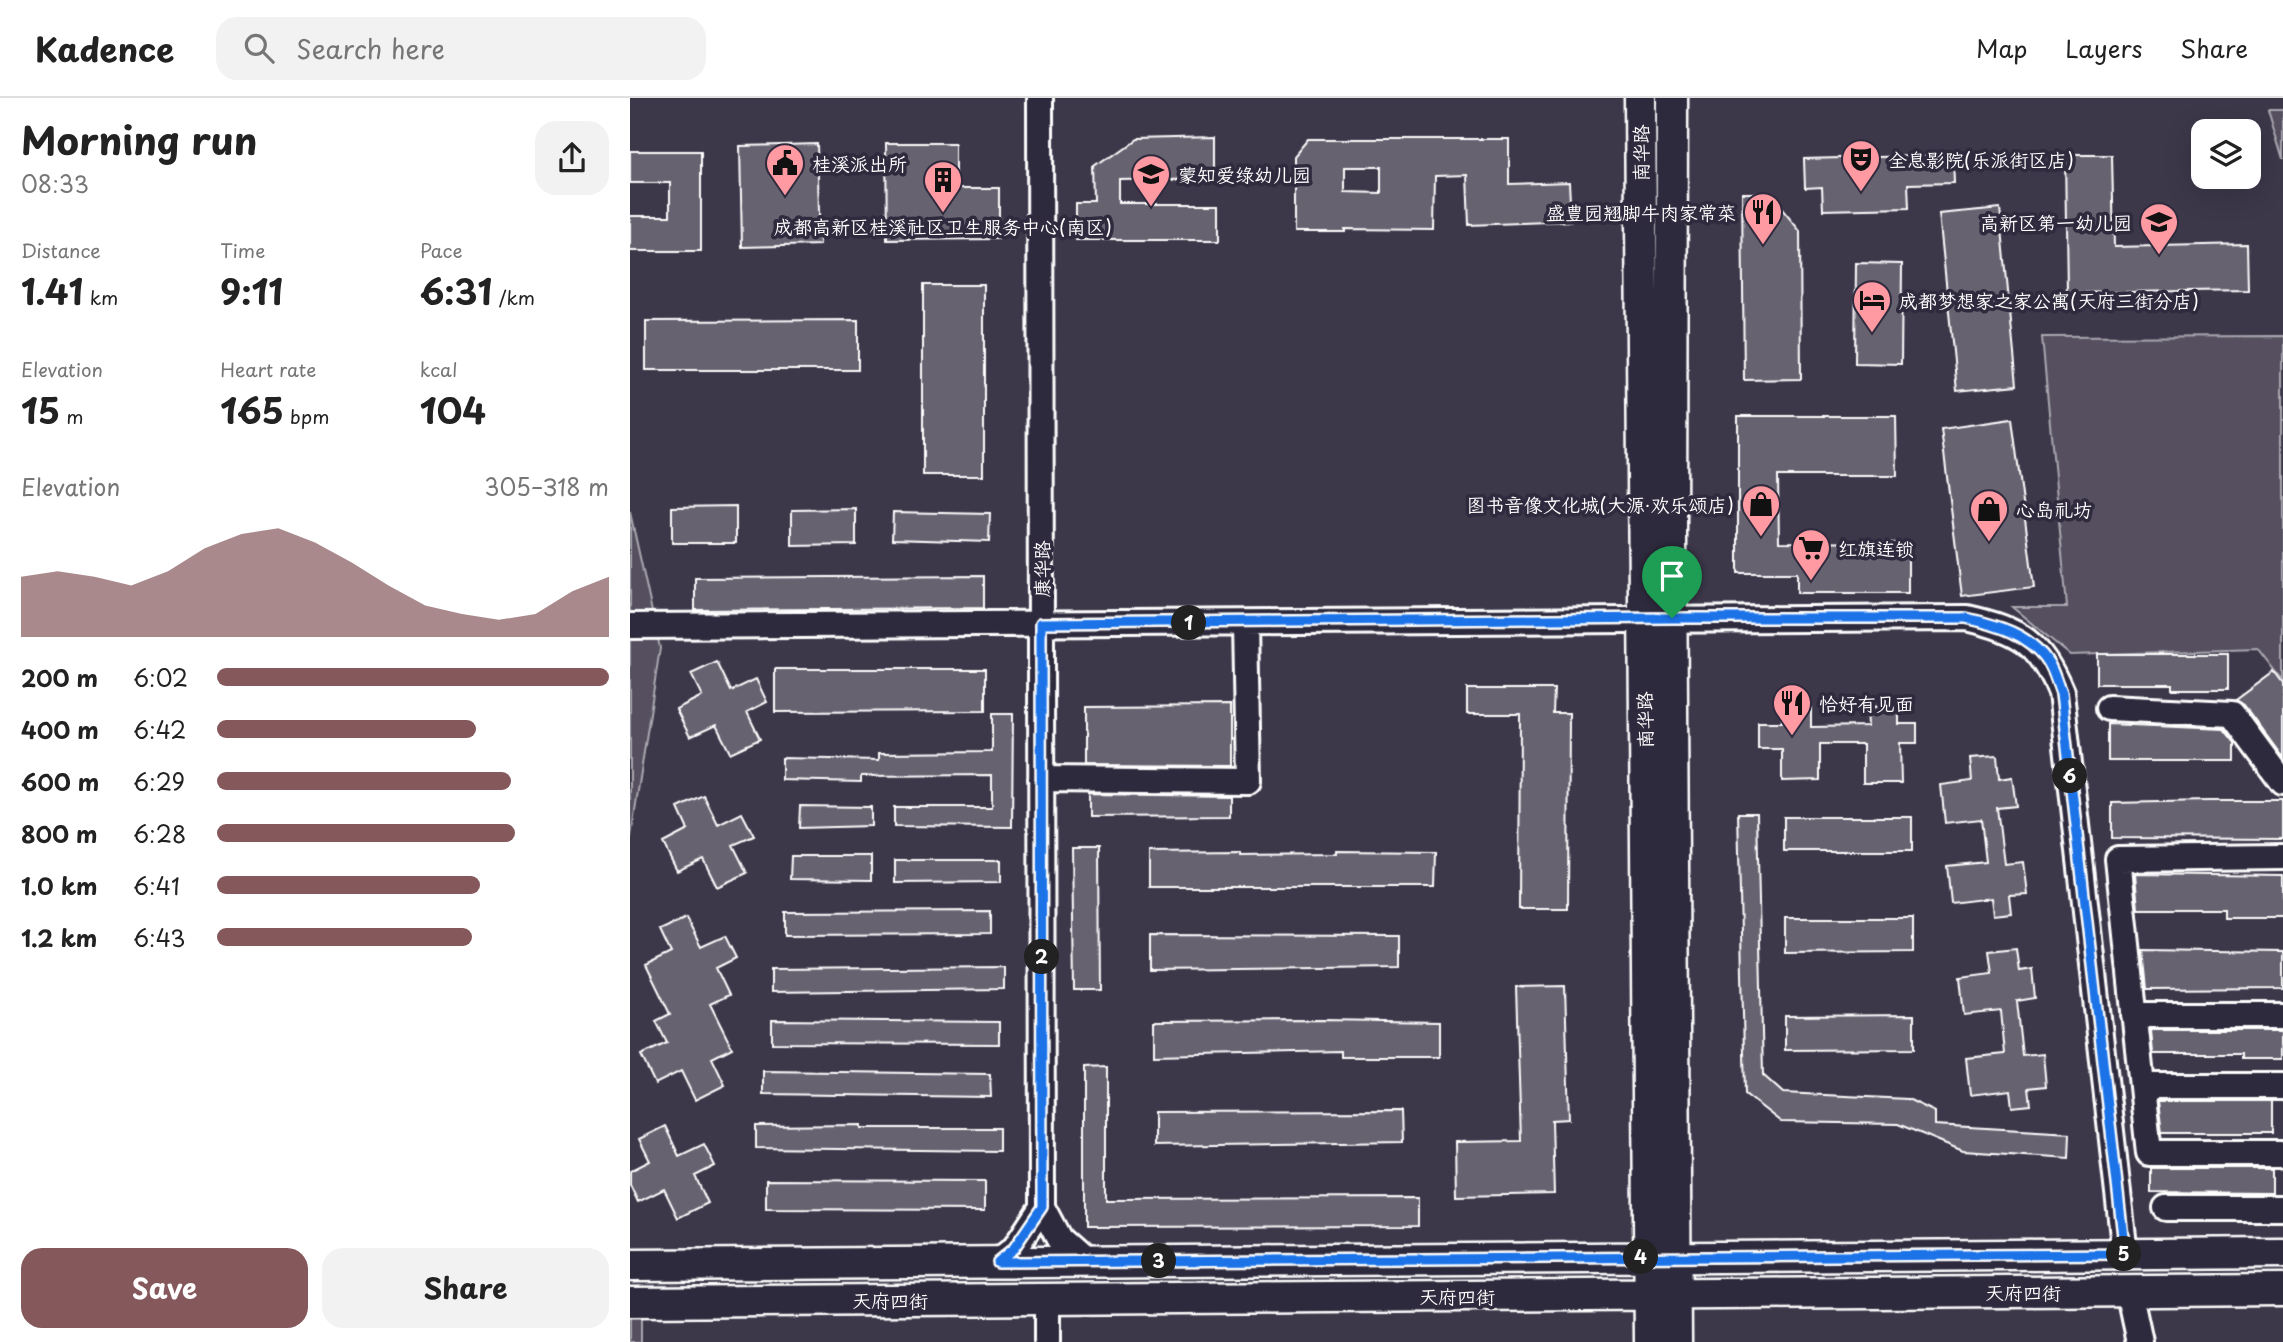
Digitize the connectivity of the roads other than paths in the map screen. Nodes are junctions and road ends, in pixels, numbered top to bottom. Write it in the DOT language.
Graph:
graph roads {
  1 [pos="1040,98"];
  2 [pos="1640,98"];
  3 [pos="1672,98"];
  4 [pos="1658,619"];
  5 [pos="1041,623"];
  6 [pos="1245,624"];
  7 [pos="630,626"];
  8 [pos="2109,708"];
  9 [pos="1041,779"];
  10 [pos="2283,783"];
  11 [pos="2283,858"];
  12 [pos="2134,1015"];
  13 [pos="2283,1015"];
  14 [pos="2142,1086"];
  15 [pos="2283,1086"];
  16 [pos="2283,1153"];
  17 [pos="1042,1207"];
  18 [pos="2166,1208"];
  19 [pos="2283,1208"];
  20 [pos="2283,1253"];
  21 [pos="2125,1254"];
  22 [pos="1663,1257"];
  23 [pos="1084,1261"];
  24 [pos="997,1262"];
  25 [pos="630,1265"];
  26 [pos="2283,1290"];
  27 [pos="2129,1291"];
  28 [pos="1663,1294"];
  29 [pos="1047,1299"];
  30 [pos="630,1301"];
  31 [pos="1047,1342"];
  32 [pos="1650,1342"];
  33 [pos="1676,1342"];
  34 [pos="2140,1342"];
  1 -- 5 [label="street, 康华路"];
  2 -- 4 [label="main road, 南华路"];
  3 -- 4 [label="main road, 南华路"];
  4 -- 6 [label="street"];
  4 -- 21 [label="street"];
  4 -- 22 [label="main road, 南华路"];
  5 -- 6 [label="street"];
  5 -- 7 [label="street"];
  5 -- 9 [label="street, 康华路"];
  6 -- 9 [label="street"];
  8 -- 10 [label="street"];
  9 -- 17 [label="street, 康华路"];
  11 -- 12 [label="street"];
  12 -- 13 [label="street"];
  12 -- 14 [label="street"];
  14 -- 15 [label="street"];
  14 -- 16 [label="street"];
  17 -- 23 [label="street"];
  17 -- 24 [label="street"];
  18 -- 19 [label="street"];
  20 -- 21 [label="main road, 天府四街"];
  21 -- 22 [label="main road, 天府四街"];
  22 -- 23 [label="main road, 天府四街"];
  22 -- 28 [label="main road, 南华路"];
  23 -- 24 [label="main road, 天府四街"];
  24 -- 25 [label="main road, 天府四街"];
  26 -- 27 [label="main road, 天府四街"];
  27 -- 28 [label="main road, 天府四街"];
  27 -- 34 [label="street"];
  28 -- 29 [label="main road, 天府四街"];
  28 -- 32 [label="main road, 南华路"];
  28 -- 33 [label="main road, 南华路"];
  29 -- 30 [label="main road, 天府四街"];
  29 -- 31 [label="street"];
}
